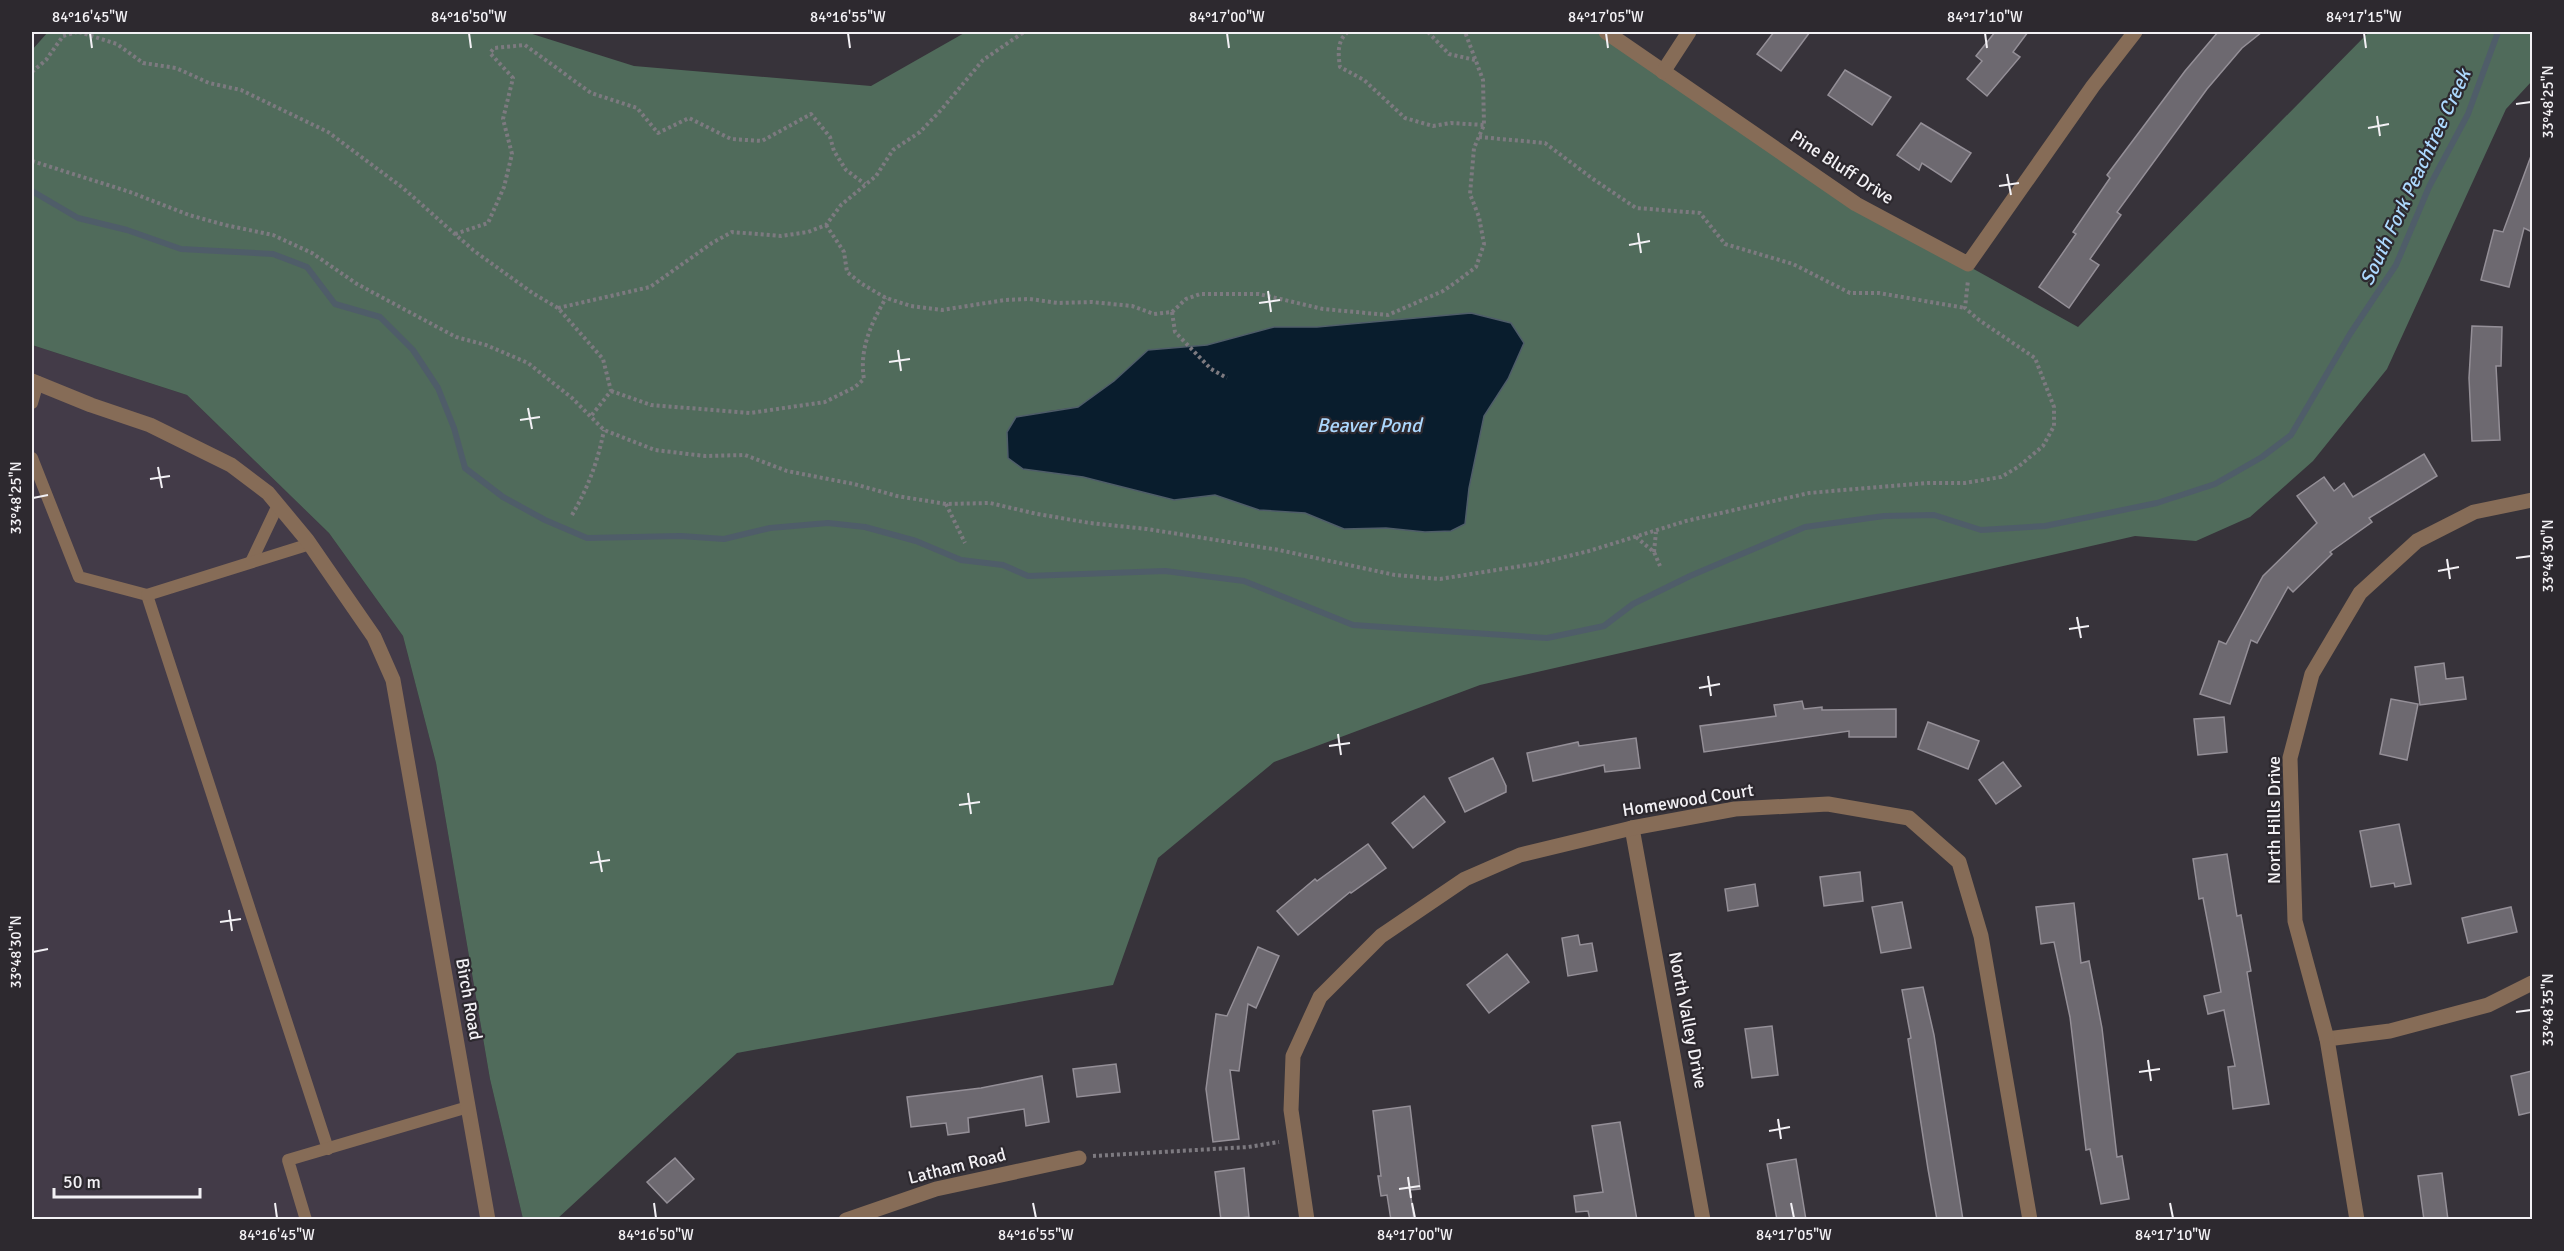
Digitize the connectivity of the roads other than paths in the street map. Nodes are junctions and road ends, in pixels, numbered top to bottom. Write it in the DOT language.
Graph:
graph roads {
  1 [pos="1605,32"];
  2 [pos="1689,32"];
  3 [pos="2135,32"];
  4 [pos="1663,72"];
  5 [pos="35,382"];
  6 [pos="32,403"];
  7 [pos="32,458"];
  8 [pos="2532,500"];
  9 [pos="278,505"];
  10 [pos="310,544"];
  11 [pos="251,562"];
  12 [pos="147,595"];
  13 [pos="1632,828"];
  14 [pos="2532,983"];
  15 [pos="2327,1039"];
  16 [pos="468,1107"];
  17 [pos="328,1149"];
  18 [pos="1079,1158"];
  19 [pos="306,1220"];
  20 [pos="488,1220"];
  21 [pos="846,1220"];
  22 [pos="1307,1220"];
  23 [pos="1703,1220"];
  24 [pos="2030,1220"];
  25 [pos="2357,1220"];
  1 -- 4 [label="street, Pine Bluff Drive"];
  2 -- 4 [label="street"];
  3 -- 4 [label="street, Pine Bluff Drive"];
  5 -- 6 [label="lane"];
  5 -- 9 [label="street, Birch Road"];
  7 -- 12 [label="lane"];
  8 -- 15 [label="street, North Hills Drive"];
  9 -- 10 [label="street, Birch Road"];
  9 -- 11 [label="lane"];
  10 -- 11 [label="lane"];
  10 -- 16 [label="street, Birch Road"];
  11 -- 12 [label="lane"];
  12 -- 17 [label="lane"];
  13 -- 22 [label="street, Homewood Court"];
  13 -- 23 [label="street, North Valley Drive"];
  13 -- 24 [label="street, Homewood Court"];
  14 -- 15 [label="street"];
  15 -- 25 [label="street, North Hills Drive"];
  16 -- 17 [label="lane"];
  16 -- 20 [label="street, Birch Road"];
  17 -- 19 [label="lane"];
  18 -- 21 [label="street, Latham Road"];
}
